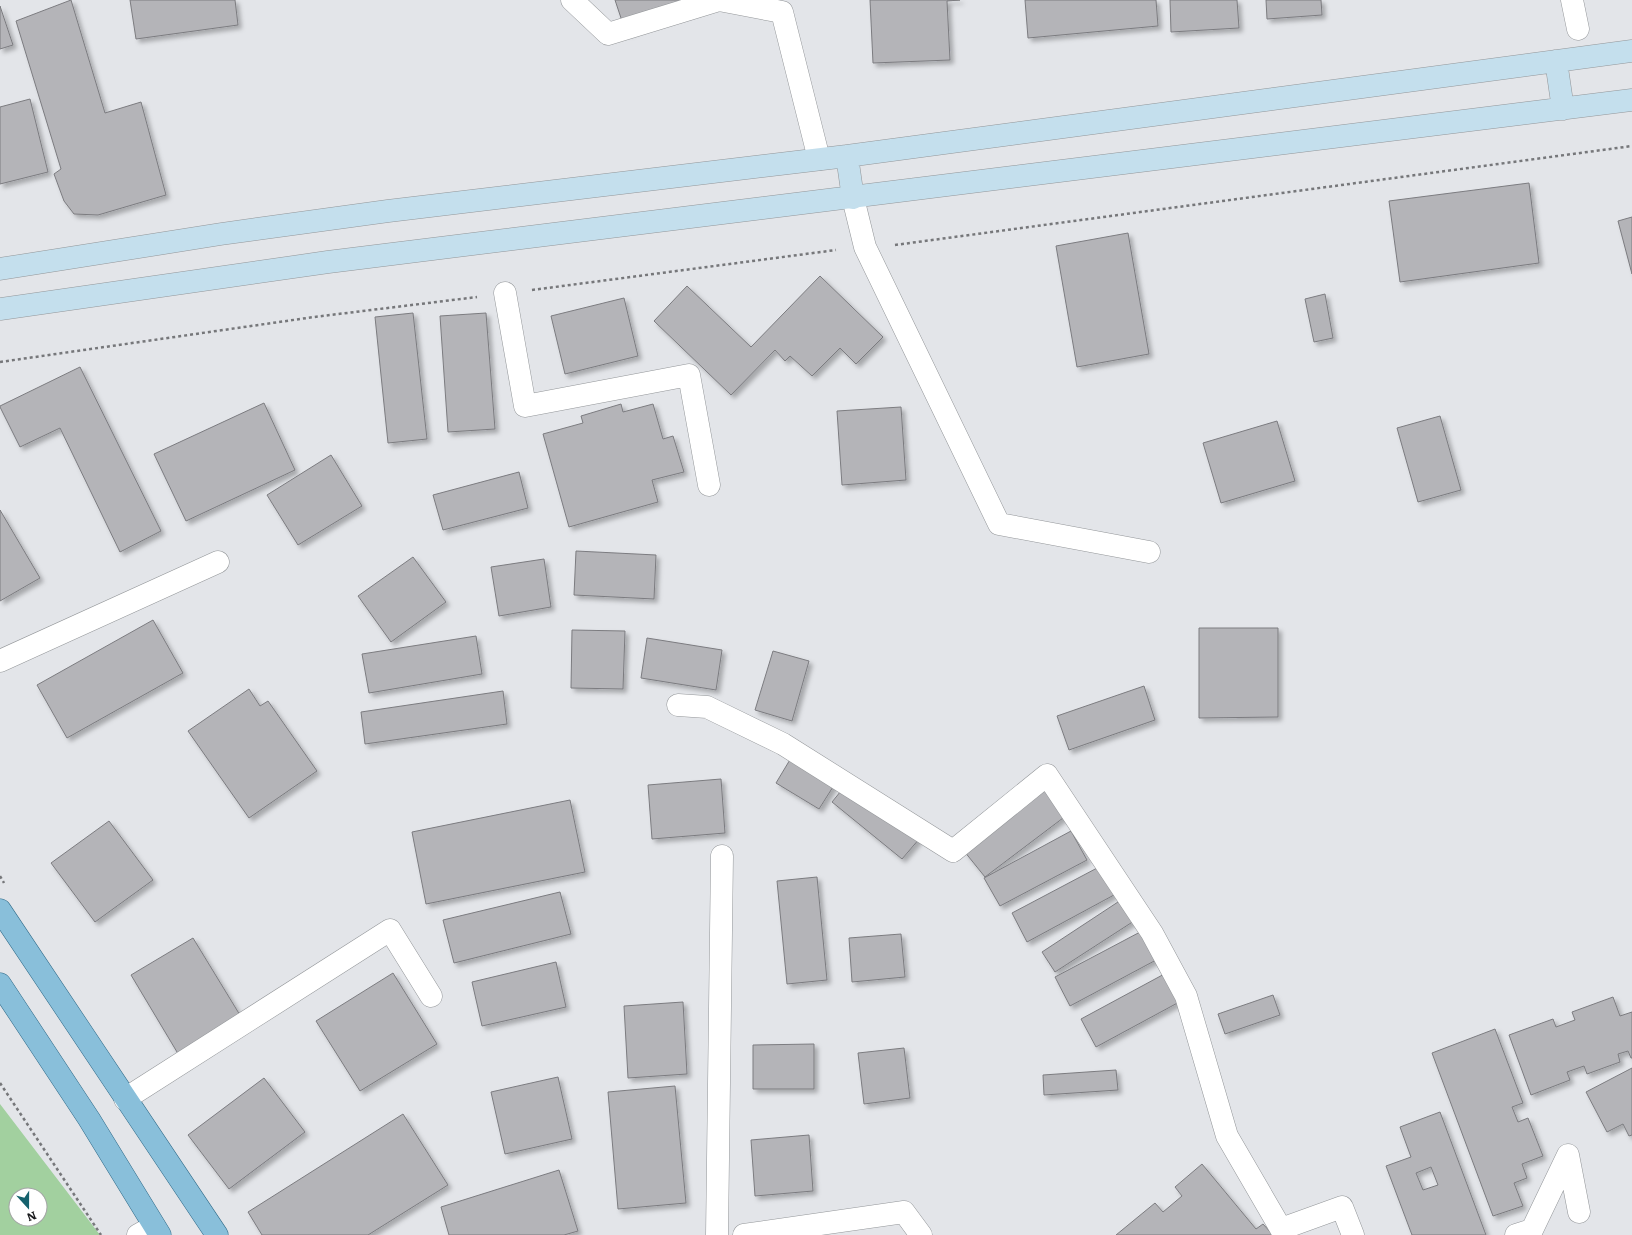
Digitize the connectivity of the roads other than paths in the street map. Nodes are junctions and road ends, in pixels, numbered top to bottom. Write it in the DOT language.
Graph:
graph roads {
  1 [pos="572,0"];
  2 [pos="719,0"];
  3 [pos="1572,0"];
  4 [pos="1578,29"];
  5 [pos="1632,50"];
  6 [pos="1556,61"];
  7 [pos="1632,100"];
  8 [pos="1563,109"];
  9 [pos="847,156"];
  10 [pos="819,159"];
  11 [pos="853,198"];
  12 [pos="0,269"];
  13 [pos="505,293"];
  14 [pos="0,309"];
  15 [pos="709,485"];
  16 [pos="1150,552"];
  17 [pos="218,562"];
  18 [pos="0,662"];
  19 [pos="678,705"];
  20 [pos="722,856"];
  21 [pos="0,910"];
  22 [pos="0,984"];
  23 [pos="431,996"];
  24 [pos="125,1099"];
  25 [pos="1579,1212"];
  26 [pos="151,1232"];
  27 [pos="217,1235"];
  28 [pos="717,1235"];
  29 [pos="744,1235"];
  30 [pos="921,1235"];
  31 [pos="1353,1235"];
  32 [pos="1516,1235"];
  1 -- 2 [label="street"];
  2 -- 10 [label="street"];
  3 -- 4 [label="street"];
  5 -- 6 [label="main road"];
  6 -- 8 [label="main road"];
  6 -- 9 [label="main road"];
  7 -- 8 [label="main road"];
  8 -- 11 [label="main road"];
  9 -- 10 [label="main road"];
  9 -- 11 [label="main road"];
  10 -- 12 [label="main road"];
  11 -- 14 [label="main road"];
  11 -- 16 [label="street"];
  13 -- 15 [label="street"];
  17 -- 18 [label="street"];
  19 -- 31 [label="street"];
  20 -- 28 [label="street"];
  21 -- 24 [label="main road"];
  22 -- 26 [label="main road"];
  23 -- 24 [label="street"];
  24 -- 27 [label="main road"];
  25 -- 32 [label="street"];
  29 -- 30 [label="street"];
}
